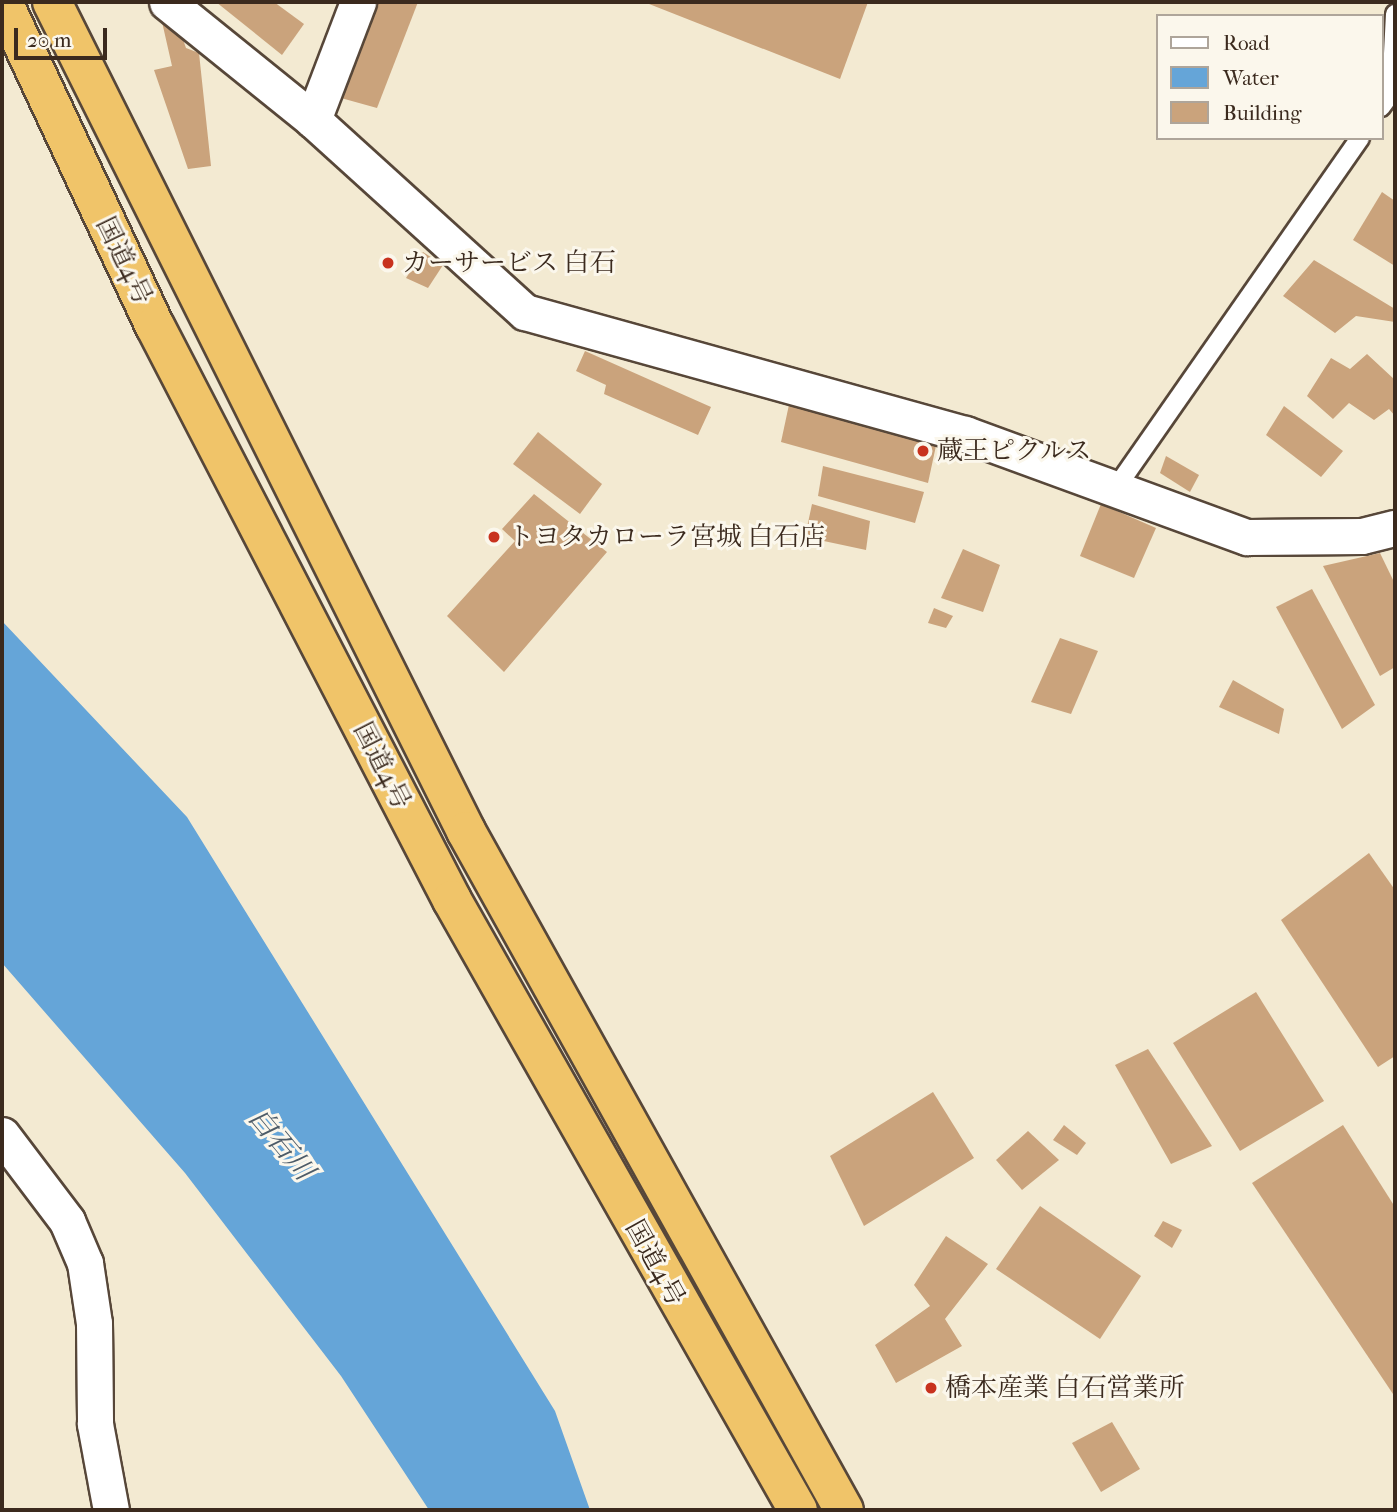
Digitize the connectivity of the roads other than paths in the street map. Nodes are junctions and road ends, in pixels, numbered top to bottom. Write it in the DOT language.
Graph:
graph roads {
  1 [pos="3,2"];
  2 [pos="52,2"];
  3 [pos="167,2"];
  4 [pos="358,2"];
  5 [pos="1395,14"];
  6 [pos="1383,104"];
  7 [pos="313,120"];
  8 [pos="1359,140"];
  9 [pos="1118,485"];
  10 [pos="1395,528"];
  11 [pos="2,1135"];
  12 [pos="111,1510"];
  13 [pos="798,1510"];
  14 [pos="844,1510"];
  1 -- 13 [label="highway, 国道4号"];
  2 -- 14 [label="highway, 国道4号"];
  3 -- 7 [label="street"];
  4 -- 7 [label="street"];
  5 -- 6 [label="lane"];
  7 -- 9 [label="street"];
  8 -- 9 [label="lane"];
  9 -- 10 [label="street"];
  11 -- 12 [label="street"];
}
